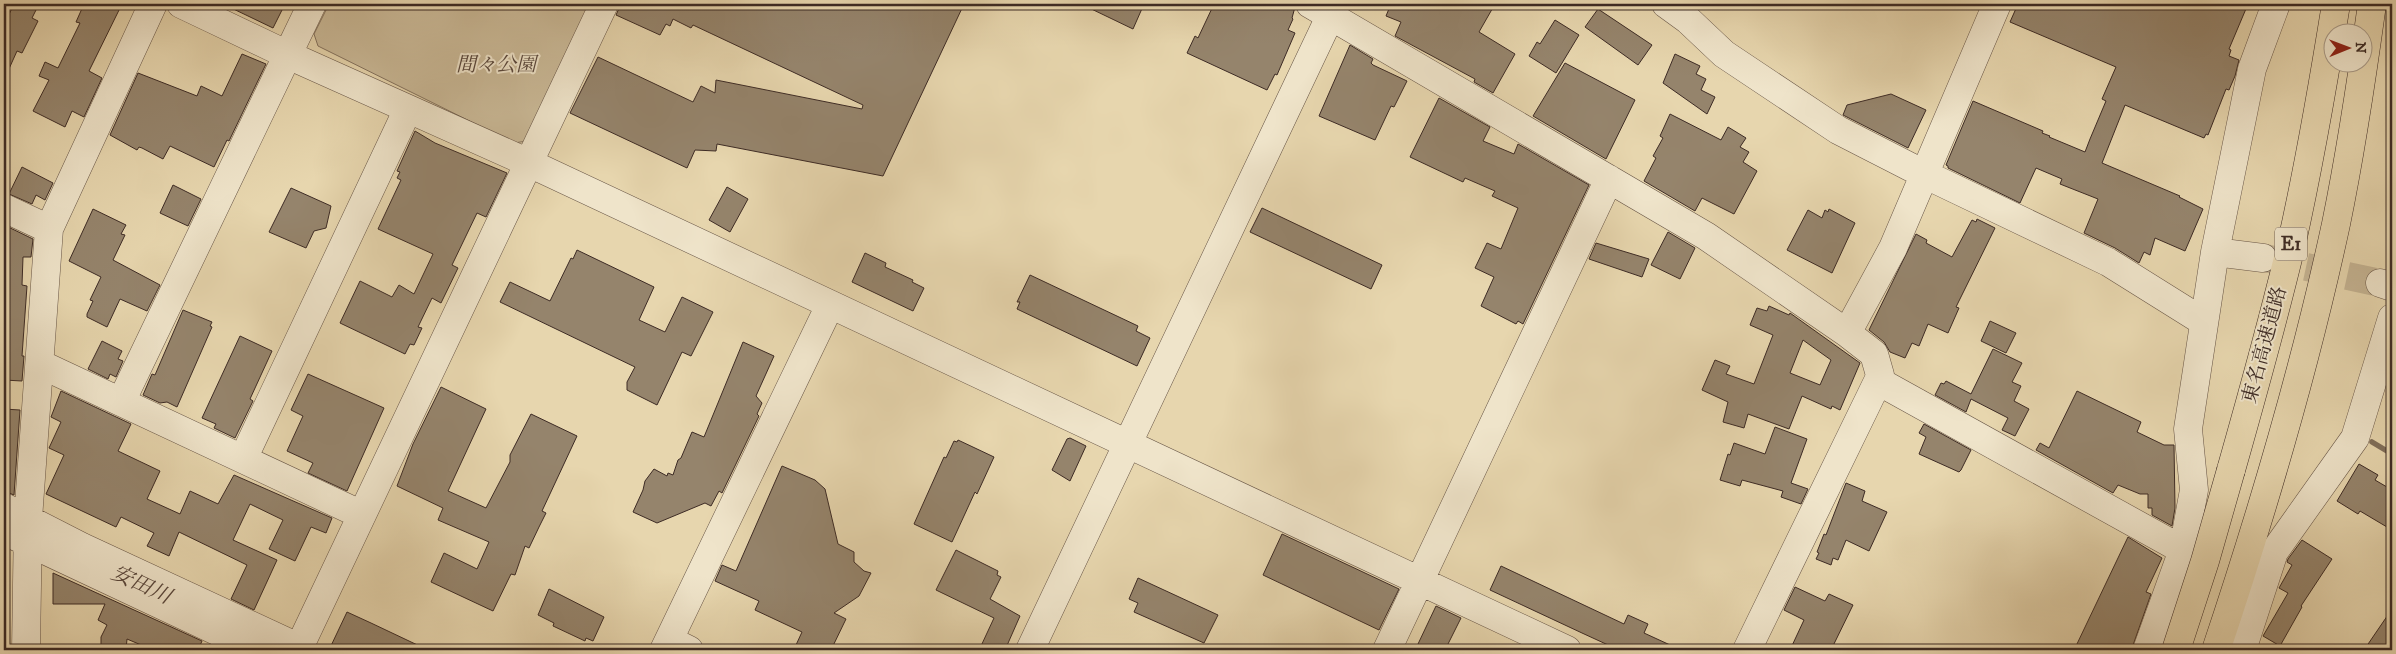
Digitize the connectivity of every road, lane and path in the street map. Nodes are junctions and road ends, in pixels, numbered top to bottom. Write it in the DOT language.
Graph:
graph roads {
  1 [pos="153,4"];
  2 [pos="181,4"];
  3 [pos="312,4"];
  4 [pos="604,4"];
  5 [pos="1666,4"];
  6 [pos="1997,4"];
  7 [pos="2276,4"];
  8 [pos="2373,4"];
  9 [pos="1326,8"];
  10 [pos="2335,9"];
  11 [pos="288,55"];
  12 [pos="408,109"];
  13 [pos="529,163"];
  14 [pos="1924,174"];
  15 [pos="1609,179"];
  16 [pos="4,208"];
  17 [pos="49,229"];
  18 [pos="2215,252"];
  19 [pos="2263,258"];
  20 [pos="830,305"];
  21 [pos="2392,318"];
  22 [pos="2204,322"];
  23 [pos="1847,333"];
  24 [pos="40,364"];
  25 [pos="1878,382"];
  26 [pos="120,402"];
  27 [pos="1126,445"];
  28 [pos="243,459"];
  29 [pos="4,508"];
  30 [pos="362,515"];
  31 [pos="4,531"];
  32 [pos="28,531"];
  33 [pos="2183,550"];
  34 [pos="1419,582"];
  35 [pos="192,609"];
  36 [pos="2150,641"];
  37 [pos="674,647"];
  38 [pos="300,649"];
  39 [pos="26,650"];
  40 [pos="257,650"];
  41 [pos="1030,650"];
  42 [pos="1387,650"];
  43 [pos="1567,650"];
  44 [pos="1747,650"];
  45 [pos="2176,650"];
  46 [pos="2179,650"];
  47 [pos="2216,650"];
  48 [pos="2242,650"];
  1 -- 17 [label="street"];
  2 -- 11 [label="street"];
  3 -- 11 [label="street"];
  4 -- 13 [label="street"];
  5 -- 14 [label="street"];
  6 -- 14 [label="street"];
  7 -- 18 [label="street"];
  8 -- 47 [label="highway, 東名高速道路 / E1"];
  9 -- 15 [label="street"];
  9 -- 27 [label="street"];
  10 -- 45 [label="highway, 東名高速道路 / E1, bridge"];
  11 -- 12 [label="street"];
  11 -- 26 [label="street"];
  12 -- 13 [label="street"];
  12 -- 28 [label="street"];
  13 -- 20 [label="street"];
  13 -- 30 [label="street"];
  14 -- 22 [label="street"];
  14 -- 23 [label="street"];
  15 -- 23 [label="street"];
  15 -- 34 [label="street"];
  16 -- 17 [label="street"];
  17 -- 24 [label="street"];
  18 -- 19 [label="street"];
  18 -- 22 [label="street"];
  20 -- 27 [label="street"];
  20 -- 37 [label="street"];
  21 -- 48 [label="street"];
  22 -- 33 [label="street"];
  23 -- 25 [label="street"];
  24 -- 26 [label="street"];
  24 -- 32 [label="street"];
  25 -- 33 [label="street"];
  25 -- 44 [label="street"];
  26 -- 28 [label="street"];
  27 -- 34 [label="street"];
  27 -- 41 [label="street"];
  28 -- 30 [label="street"];
  29 -- 32 [label="street"];
  30 -- 38 [label="street"];
  31 -- 32 [label="street"];
  32 -- 35 [label="street"];
  32 -- 39 [label="street"];
  33 -- 36 [label="street"];
  34 -- 42 [label="street"];
  34 -- 43 [label="street"];
  35 -- 38 [label="street"];
  35 -- 40 [label="street"];
  36 -- 46 [label="street"];
}
